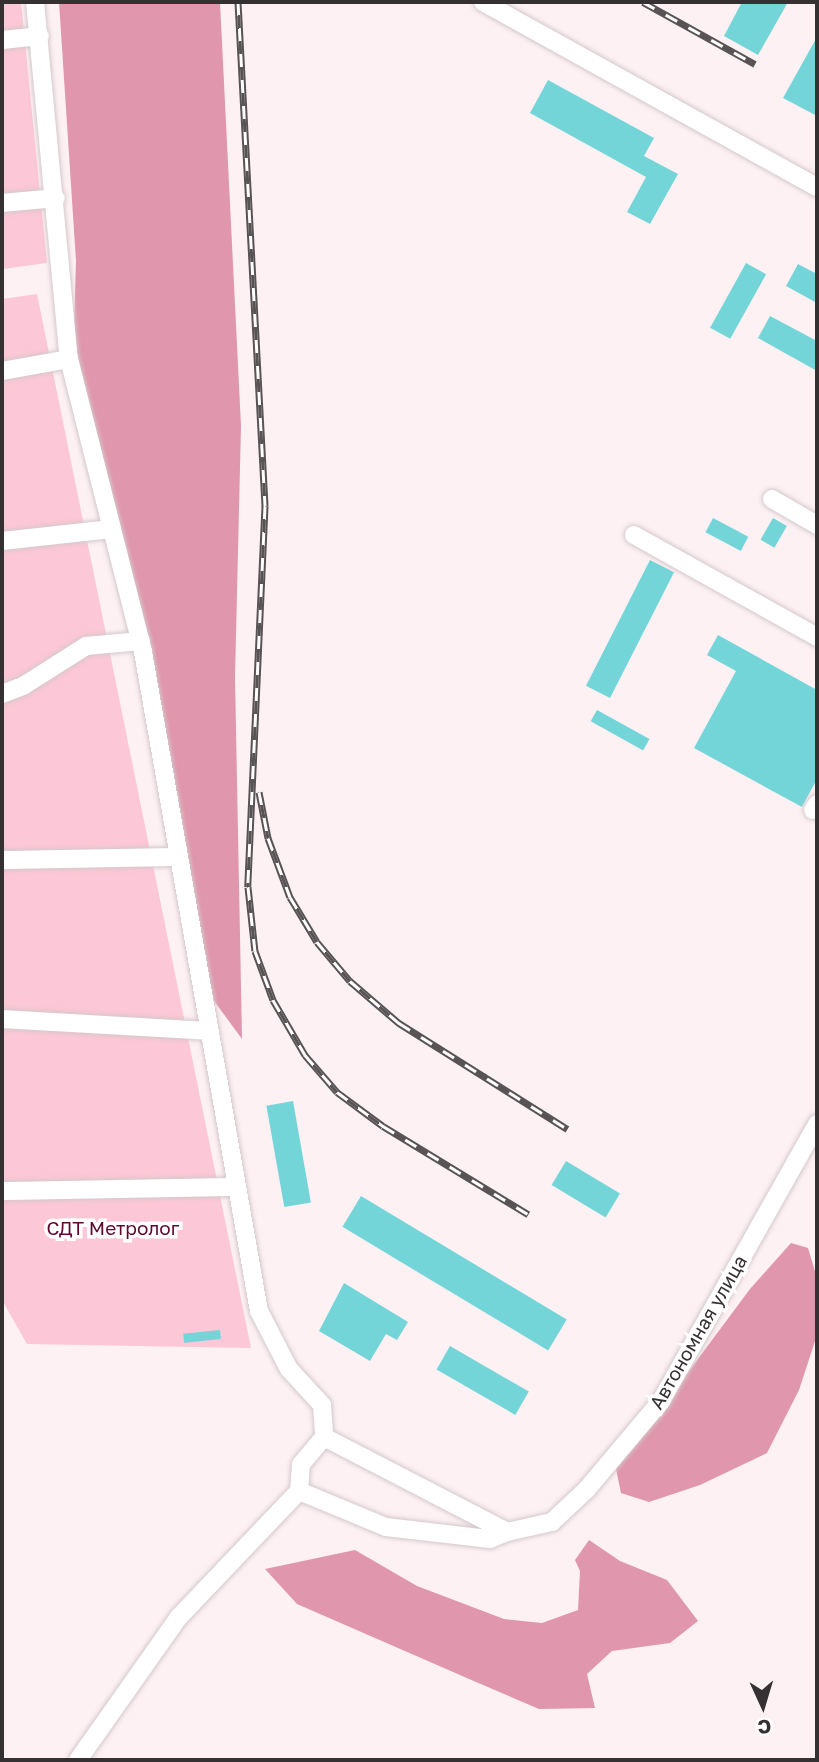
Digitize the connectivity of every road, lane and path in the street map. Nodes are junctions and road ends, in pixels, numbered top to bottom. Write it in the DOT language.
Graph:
graph roads {
  1 [pos="35,2"];
  2 [pos="483,2"];
  3 [pos="40,36"];
  4 [pos="2,40"];
  5 [pos="817,187"];
  6 [pos="56,198"];
  7 [pos="2,204"];
  8 [pos="69,359"];
  9 [pos="2,370"];
  10 [pos="772,499"];
  11 [pos="817,525"];
  12 [pos="111,529"];
  13 [pos="634,535"];
  14 [pos="2,541"];
  15 [pos="817,637"];
  16 [pos="141,641"];
  17 [pos="2,694"];
  18 [pos="178,857"];
  19 [pos="2,860"];
  20 [pos="2,1019"];
  21 [pos="208,1031"];
  22 [pos="817,1124"];
  23 [pos="236,1187"];
  24 [pos="2,1191"];
  25 [pos="324,1437"];
  26 [pos="299,1491"];
  27 [pos="507,1532"];
  28 [pos="78,1760"];
  1 -- 3 [label="street"];
  2 -- 5 [label="street"];
  3 -- 4 [label="street"];
  3 -- 6 [label="street"];
  6 -- 7 [label="street"];
  6 -- 8 [label="street"];
  8 -- 9 [label="street"];
  8 -- 12 [label="street"];
  10 -- 11 [label="street"];
  12 -- 14 [label="street"];
  12 -- 16 [label="street"];
  13 -- 15 [label="street"];
  16 -- 17 [label="street"];
  16 -- 18 [label="street"];
  18 -- 19 [label="street"];
  18 -- 21 [label="street"];
  20 -- 21 [label="street"];
  21 -- 23 [label="street"];
  22 -- 27 [label="street, Автономная улица"];
  23 -- 24 [label="street"];
  23 -- 25 [label="street"];
  25 -- 26 [label="street"];
  25 -- 27 [label="street"];
  26 -- 27 [label="street, Автономная улица"];
  26 -- 28 [label="street"];
}
